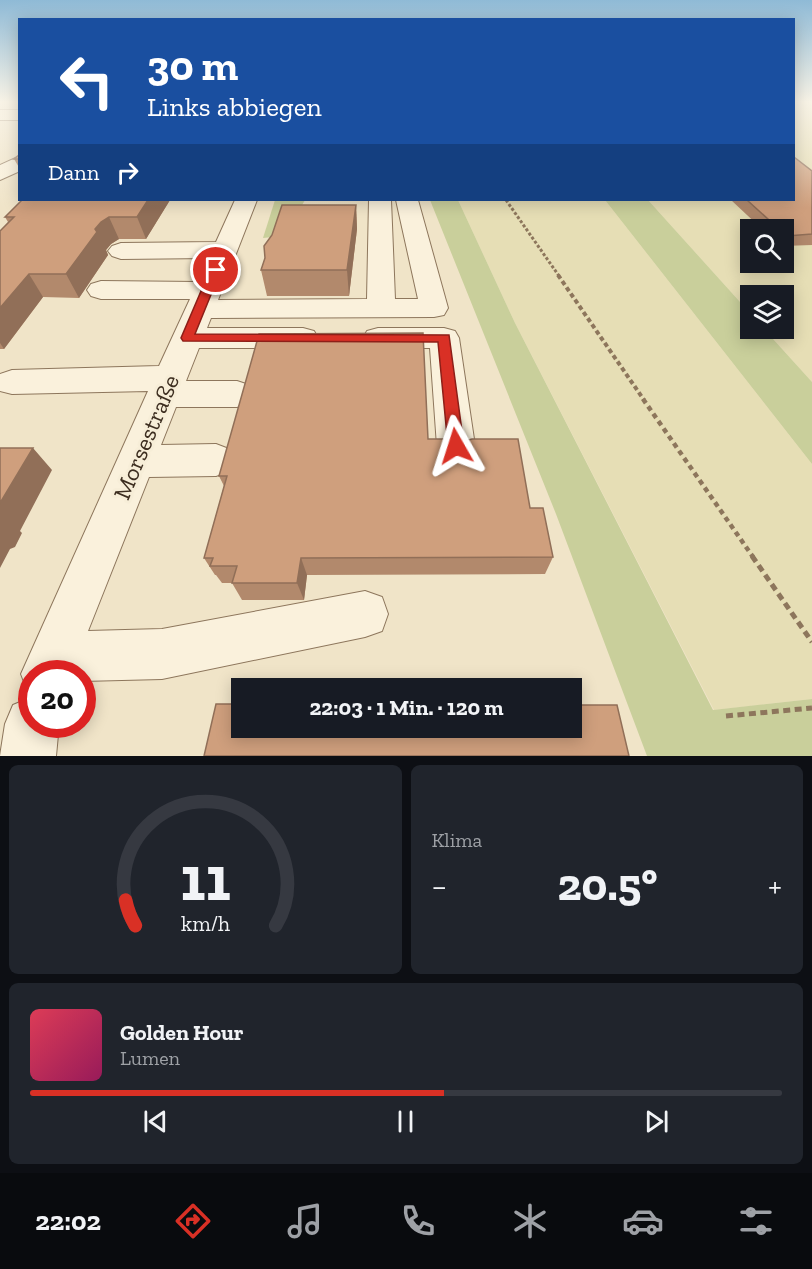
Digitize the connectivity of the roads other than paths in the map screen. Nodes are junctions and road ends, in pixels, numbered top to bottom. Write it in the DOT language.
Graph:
graph roads {
  1 [pos="18,163"];
  2 [pos="0,174"];
  3 [pos="246,201"];
  4 [pos="380,201"];
  5 [pos="407,201"];
  6 [pos="224,250"];
  7 [pos="121,251"];
  8 [pos="101,290"];
  9 [pos="381,309"];
  10 [pos="198,313"];
  11 [pos="12,382"];
  12 [pos="167,386"];
  13 [pos="237,394"];
  14 [pos="456,446"];
  15 [pos="216,460"];
  16 [pos="135,461"];
  17 [pos="365,614"];
  18 [pos="51,660"];
  19 [pos="96,660"];
  20 [pos="30,738"];
  21 [pos="28,756"];
  1 -- 2 [label="street"];
  3 -- 6 [label="street, Morsestraße"];
  4 -- 9 [label="street"];
  5 -- 9 [label="street"];
  6 -- 7 [label="street"];
  6 -- 10 [label="street, Morsestraße"];
  8 -- 10 [label="street"];
  9 -- 10 [label="street"];
  10 -- 12 [label="street, Morsestraße"];
  10 -- 14 [label="street"];
  11 -- 12 [label="street"];
  12 -- 13 [label="street"];
  12 -- 16 [label="street, Morsestraße"];
  15 -- 16 [label="street"];
  16 -- 18 [label="street, Morsestraße"];
  17 -- 19 [label="street"];
  20 -- 21 [label="street"];
}
